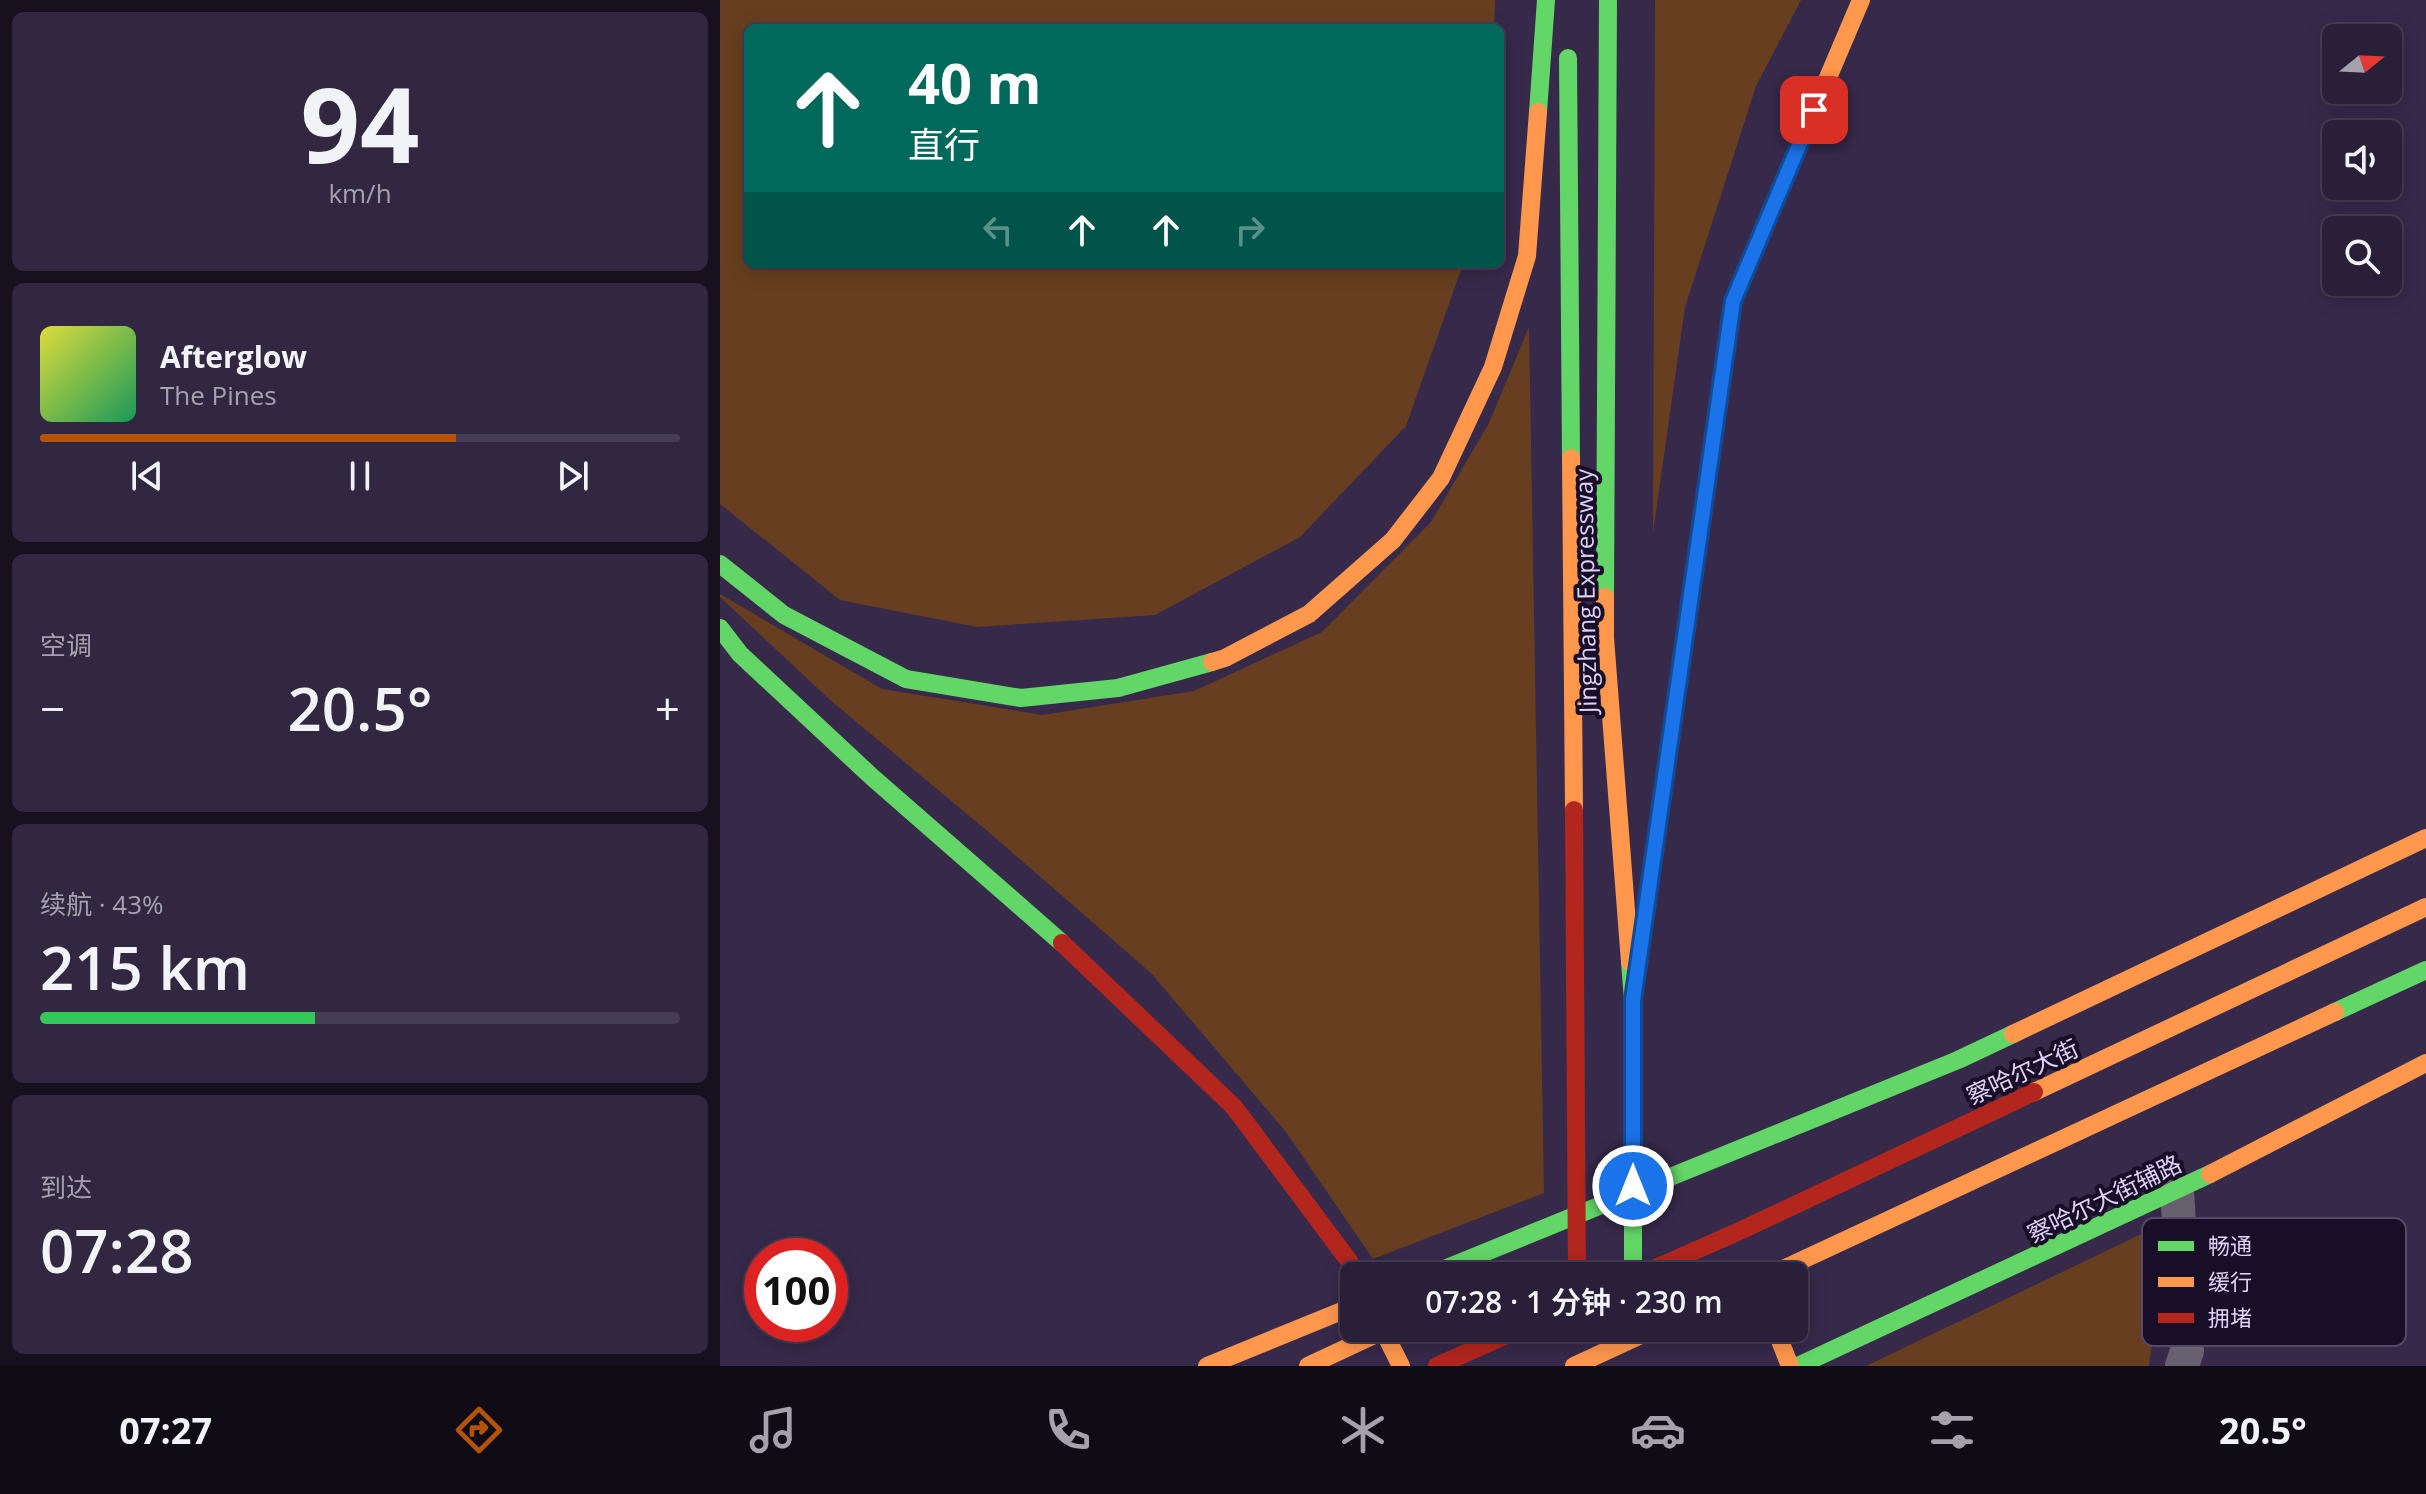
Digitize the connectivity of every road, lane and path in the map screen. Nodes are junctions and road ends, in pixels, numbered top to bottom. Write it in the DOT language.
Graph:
graph roads {
  1 [pos="1546,0"];
  2 [pos="1608,0"];
  3 [pos="1861,0"];
  4 [pos="1567,44"];
  5 [pos="720,564"];
  6 [pos="720,628"];
  7 [pos="2426,838"];
  8 [pos="2426,848"];
  9 [pos="2357,871"];
  10 [pos="2426,907"];
  11 [pos="2426,970"];
  12 [pos="1633,1000"];
  13 [pos="1958,1060"];
  14 [pos="2426,1063"];
  15 [pos="2177,1191"];
  16 [pos="2179,1218"];
  17 [pos="1556,1249"];
  18 [pos="1348,1262"];
  19 [pos="1461,1262"];
  20 [pos="1577,1262"];
  21 [pos="1636,1262"];
  22 [pos="1668,1262"];
  23 [pos="1798,1262"];
  24 [pos="1340,1312"];
  25 [pos="1359,1342"];
  26 [pos="1389,1342"];
  27 [pos="1491,1342"];
  28 [pos="1577,1342"];
  29 [pos="1627,1342"];
  30 [pos="1633,1342"];
  31 [pos="1781,1342"];
  32 [pos="2187,1346"];
  33 [pos="1633,1353"];
  34 [pos="1207,1366"];
  35 [pos="1308,1366"];
  36 [pos="1401,1366"];
  37 [pos="1437,1366"];
  38 [pos="1576,1366"];
  39 [pos="1790,1366"];
  40 [pos="1798,1366"];
  41 [pos="2182,1366"];
  1 -- 5 [label="main road"];
  2 -- 12 [label="main road, Jingzhang Expressway"];
  3 -- 12 [label="main road"];
  4 -- 20 [label="main road, Jingzhang Expressway"];
  6 -- 18 [label="main road"];
  7 -- 9 [label="main road"];
  8 -- 9 [label="main road"];
  9 -- 13 [label="main road"];
  10 -- 22 [label="main road, 察哈尔大街"];
  11 -- 23 [label="main road"];
  12 -- 21 [label="main road, Jingzhang Expressway"];
  13 -- 17 [label="main road"];
  13 -- 19 [label="main road"];
  14 -- 15 [label="main road, 察哈尔大街辅路"];
  15 -- 16 [label="street"];
  15 -- 40 [label="main road, 察哈尔大街辅路"];
  24 -- 34 [label="main road"];
  25 -- 35 [label="main road"];
  26 -- 36 [label="main road"];
  27 -- 37 [label="main road"];
  28 -- 38 [label="main road"];
  29 -- 38 [label="main road"];
  30 -- 33 [label="main road"];
  31 -- 39 [label="main road"];
  32 -- 41 [label="street"];
}
